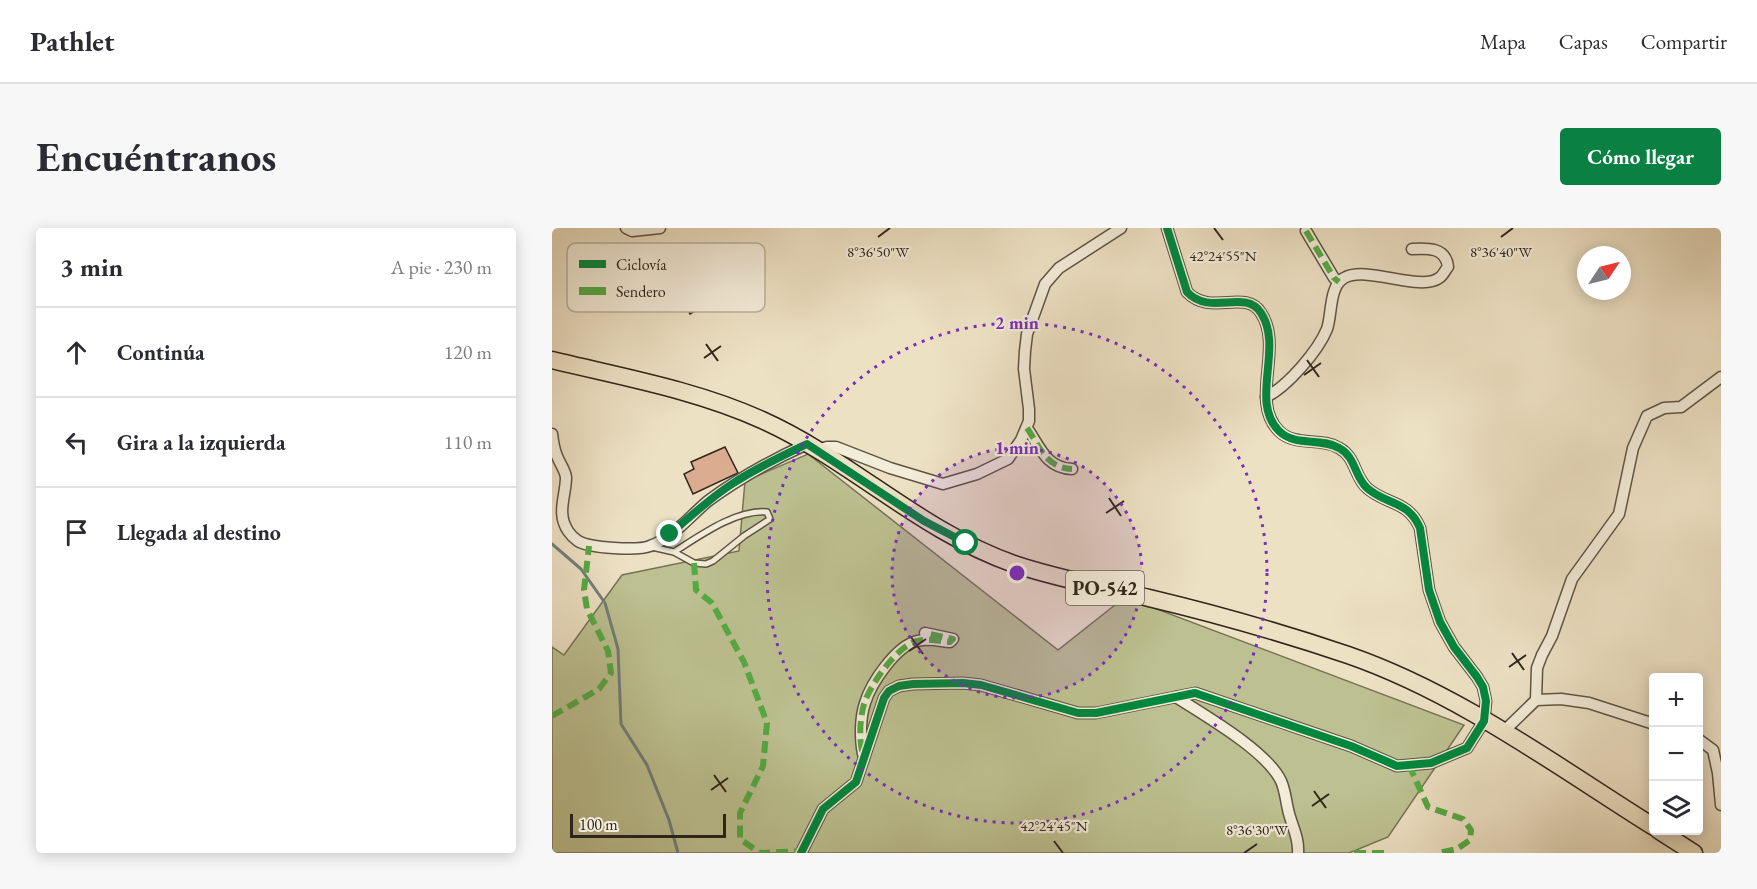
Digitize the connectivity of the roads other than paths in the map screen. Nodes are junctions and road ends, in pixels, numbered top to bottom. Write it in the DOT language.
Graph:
graph roads {
  1 [pos="626,228"];
  2 [pos="660,228"];
  3 [pos="1121,228"];
  4 [pos="1167,228"];
  5 [pos="1306,231"];
  6 [pos="1412,249"];
  7 [pos="1339,282"];
  8 [pos="552,360"];
  9 [pos="1721,377"];
  10 [pos="1266,398"];
  11 [pos="1027,428"];
  12 [pos="552,434"];
  13 [pos="813,447"];
  14 [pos="1072,469"];
  15 [pos="564,486"];
  16 [pos="552,494"];
  17 [pos="651,546"];
  18 [pos="674,552"];
  19 [pos="925,633"];
  20 [pos="1176,697"];
  21 [pos="1536,700"];
  22 [pos="1484,721"];
  23 [pos="1649,723"];
  24 [pos="1503,732"];
  25 [pos="1717,746"];
  26 [pos="864,756"];
  27 [pos="1721,805"];
  28 [pos="1649,824"];
  29 [pos="1665,835"];
  30 [pos="801,853"];
  31 [pos="1298,853"];
  32 [pos="1694,853"];
  1 -- 2 [label="street"];
  3 -- 11 [label="street"];
  4 -- 10 [label="street"];
  5 -- 7 [label="street"];
  6 -- 7 [label="street"];
  7 -- 10 [label="street"];
  8 -- 13 [label="main road, PO-542"];
  9 -- 21 [label="street"];
  10 -- 22 [label="street"];
  11 -- 13 [label="street"];
  11 -- 14 [label="street"];
  12 -- 15 [label="street"];
  13 -- 17 [label="street"];
  13 -- 22 [label="main road, PO-542"];
  15 -- 16 [label="street"];
  15 -- 17 [label="street"];
  17 -- 18 [label="lane"];
  18 -- 18 [label="lane"];
  19 -- 26 [label="street"];
  20 -- 22 [label="street"];
  20 -- 26 [label="street"];
  20 -- 31 [label="street"];
  21 -- 23 [label="street"];
  21 -- 24 [label="street"];
  22 -- 24 [label="main road, PO-542"];
  24 -- 28 [label="main road, PO-542"];
  25 -- 27 [label="street"];
  26 -- 30 [label="street"];
  29 -- 32 [label="main road"];
}
